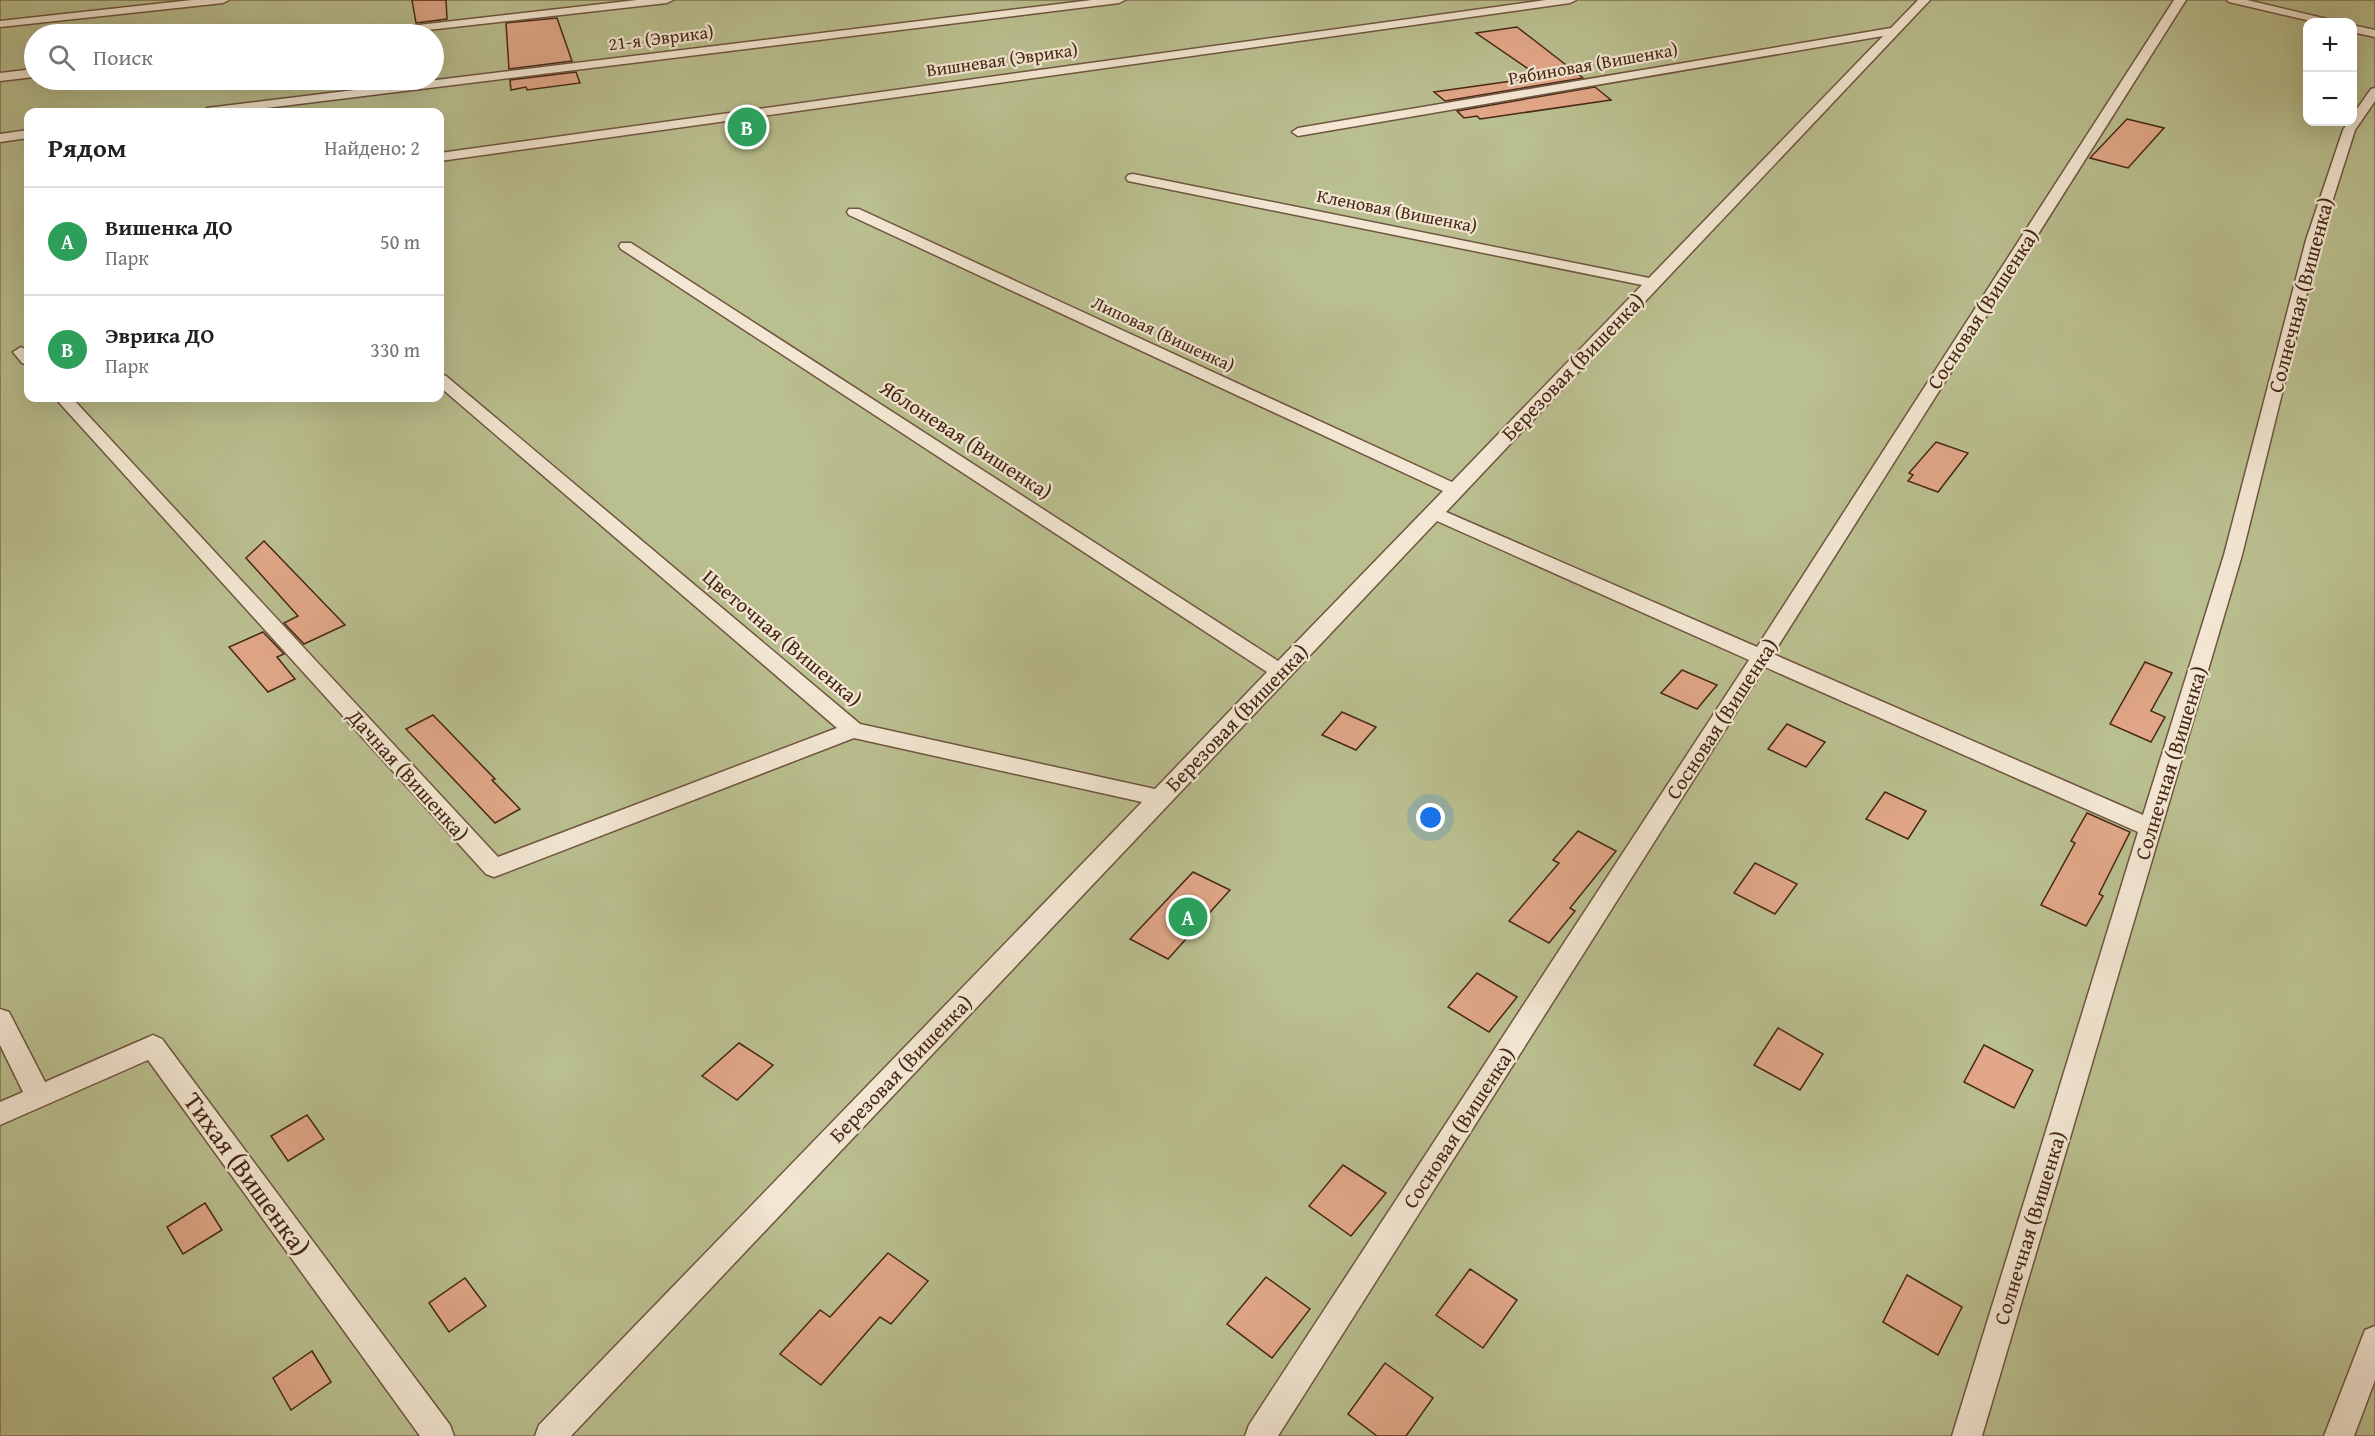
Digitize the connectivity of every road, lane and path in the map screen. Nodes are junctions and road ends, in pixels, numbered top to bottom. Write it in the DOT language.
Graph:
graph roads {
  1 [pos="223,0"];
  2 [pos="667,0"];
  3 [pos="1119,0"];
  4 [pos="1570,0"];
  5 [pos="1924,0"];
  6 [pos="2180,0"];
  7 [pos="2233,0"];
  8 [pos="2310,18"];
  9 [pos="0,24"];
  10 [pos="444,25"];
  11 [pos="2357,29"];
  12 [pos="1894,31"];
  13 [pos="2375,34"];
  14 [pos="24,74"];
  15 [pos="0,76"];
  16 [pos="444,83"];
  17 [pos="386,90"];
  18 [pos="2375,93"];
  19 [pos="240,108"];
  20 [pos="1298,132"];
  21 [pos="24,135"];
  22 [pos="0,138"];
  23 [pos="444,155"];
  24 [pos="1133,178"];
  25 [pos="854,212"];
  26 [pos="626,246"];
  27 [pos="1653,283"];
  28 [pos="444,382"];
  29 [pos="67,402"];
  30 [pos="1455,490"];
  31 [pos="1433,513"];
  32 [pos="1761,657"];
  33 [pos="1281,672"];
  34 [pos="853,730"];
  35 [pos="1161,798"];
  36 [pos="2151,828"];
  37 [pos="0,1018"];
  38 [pos="39,1096"];
  39 [pos="0,1114"];
  40 [pos="2375,1340"];
  41 [pos="439,1436"];
  42 [pos="550,1436"];
  43 [pos="1260,1436"];
  44 [pos="1967,1436"];
  45 [pos="2339,1436"];
  1 -- 9 [label="lane"];
  2 -- 10 [label="lane"];
  3 -- 16 [label="lane, 21-я (Эврика)"];
  4 -- 23 [label="lane, Вишневая (Эврика)"];
  5 -- 12 [label="lane, Березовая (Вишенка)"];
  6 -- 32 [label="lane, Сосновая (Вишенка)"];
  7 -- 8 [label="lane"];
  11 -- 13 [label="lane"];
  12 -- 20 [label="lane, Рябиновая (Вишенка)"];
  12 -- 27 [label="lane, Березовая (Вишенка)"];
  14 -- 15 [label="lane"];
  17 -- 19 [label="lane, 21-я (Эврика)"];
  18 -- 36 [label="lane, Солнечная (Вишенка)"];
  21 -- 22 [label="lane"];
  24 -- 27 [label="lane, Кленовая (Вишенка)"];
  25 -- 30 [label="lane, Липовая (Вишенка)"];
  26 -- 33 [label="lane, Яблоневая (Вишенка)"];
  27 -- 30 [label="lane, Березовая (Вишенка)"];
  28 -- 34 [label="lane, Цветочная (Вишенка)"];
  29 -- 34 [label="lane, Дачная (Вишенка)"];
  30 -- 31 [label="lane, Березовая (Вишенка)"];
  31 -- 32 [label="lane"];
  31 -- 33 [label="lane, Березовая (Вишенка)"];
  32 -- 36 [label="lane"];
  32 -- 43 [label="lane, Сосновая (Вишенка)"];
  33 -- 35 [label="lane, Березовая (Вишенка)"];
  34 -- 35 [label="lane, Цветочная (Вишенка)"];
  35 -- 42 [label="lane, Березовая (Вишенка)"];
  36 -- 44 [label="lane, Солнечная (Вишенка)"];
  37 -- 38 [label="lane"];
  38 -- 39 [label="lane, Тихая (Вишенка)"];
  38 -- 41 [label="lane, Тихая (Вишенка)"];
  40 -- 45 [label="lane"];
}
